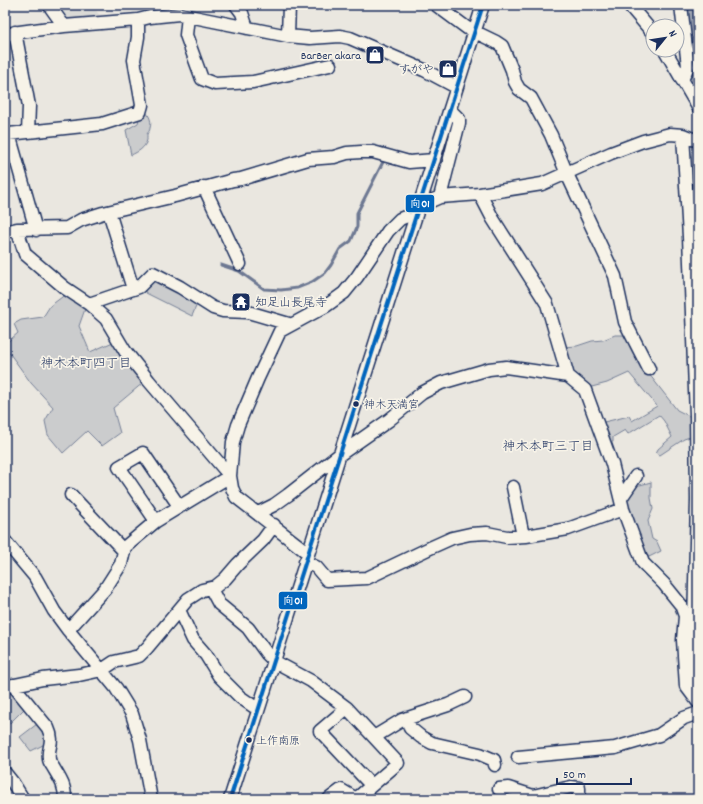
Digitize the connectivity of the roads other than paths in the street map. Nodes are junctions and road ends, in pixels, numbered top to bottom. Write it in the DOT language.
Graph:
graph roads {
  1 [pos="49,5"];
  2 [pos="236,5"];
  3 [pos="289,5"];
  4 [pos="436,5"];
  5 [pos="483,5"];
  6 [pos="629,5"];
  7 [pos="681,5"];
  8 [pos="188,16"];
  9 [pos="138,20"];
  10 [pos="645,24"];
  11 [pos="64,26"];
  12 [pos="248,28"];
  13 [pos="475,32"];
  14 [pos="10,33"];
  15 [pos="288,36"];
  16 [pos="670,58"];
  17 [pos="330,66"];
  18 [pos="682,80"];
  19 [pos="456,87"];
  20 [pos="698,107"];
  21 [pos="450,110"];
  22 [pos="28,132"];
  23 [pos="683,135"];
  24 [pos="698,141"];
  25 [pos="434,160"];
  26 [pos="567,174"];
  27 [pos="204,187"];
  28 [pos="480,194"];
  29 [pos="109,212"];
  30 [pos="404,217"];
  31 [pos="17,230"];
  32 [pos="36,230"];
  33 [pos="5,232"];
  34 [pos="240,264"];
  35 [pos="133,289"];
  36 [pos="89,304"];
  37 [pos="290,324"];
  38 [pos="649,369"];
  39 [pos="568,376"];
  40 [pos="340,455"];
  41 [pos="230,476"];
  42 [pos="636,476"];
  43 [pos="513,486"];
  44 [pos="71,495"];
  45 [pos="622,504"];
  46 [pos="179,506"];
  47 [pos="258,513"];
  48 [pos="156,521"];
  49 [pos="274,525"];
  50 [pos="523,536"];
  51 [pos="697,536"];
  52 [pos="5,541"];
  53 [pos="124,551"];
  54 [pos="306,557"];
  55 [pos="211,589"];
  56 [pos="179,610"];
  57 [pos="68,630"];
  58 [pos="274,661"];
  59 [pos="102,670"];
  60 [pos="9,686"];
  61 [pos="465,697"];
  62 [pos="698,701"];
  63 [pos="259,708"];
  64 [pos="347,708"];
  65 [pos="698,713"];
  66 [pos="407,718"];
  67 [pos="374,737"];
  68 [pos="518,757"];
  69 [pos="495,760"];
  70 [pos="5,773"];
  71 [pos="371,785"];
  72 [pos="499,789"];
  73 [pos="23,799"];
  74 [pos="65,799"];
  75 [pos="151,799"];
  76 [pos="230,799"];
  77 [pos="329,799"];
  78 [pos="579,799"];
  1 -- 11 [label="street"];
  2 -- 12 [label="street"];
  3 -- 15 [label="street"];
  4 -- 13 [label="street"];
  5 -- 13 [label="street"];
  6 -- 10 [label="street"];
  7 -- 18 [label="street"];
  8 -- 9 [label="street"];
  8 -- 12 [label="street"];
  8 -- 17 [label="street"];
  9 -- 11 [label="street"];
  9 -- 22 [label="street"];
  11 -- 14 [label="street"];
  12 -- 15 [label="street"];
  13 -- 19 [label="street"];
  13 -- 26 [label="street"];
  14 -- 22 [label="street"];
  15 -- 19 [label="street"];
  16 -- 18 [label="street"];
  18 -- 20 [label="street"];
  19 -- 21 [label="street"];
  21 -- 25 [label="street"];
  21 -- 28 [label="street"];
  22 -- 32 [label="street"];
  23 -- 24 [label="street"];
  23 -- 26 [label="street"];
  23 -- 51 [label="street"];
  25 -- 27 [label="street"];
  25 -- 40 [label="street"];
  26 -- 28 [label="street"];
  26 -- 38 [label="street"];
  27 -- 29 [label="street"];
  27 -- 34 [label="street"];
  28 -- 39 [label="street"];
  29 -- 32 [label="street"];
  29 -- 35 [label="street"];
  30 -- 37 [label="street"];
  31 -- 32 [label="street"];
  31 -- 33 [label="street"];
  31 -- 36 [label="street"];
  35 -- 36 [label="street"];
  35 -- 37 [label="street"];
  36 -- 41 [label="street"];
  37 -- 41 [label="street"];
  39 -- 40 [label="street"];
  39 -- 45 [label="street"];
  40 -- 47 [label="street"];
  40 -- 54 [label="street"];
  41 -- 46 [label="street"];
  41 -- 47 [label="street"];
  42 -- 45 [label="street"];
  43 -- 50 [label="street"];
  44 -- 53 [label="street"];
  45 -- 50 [label="street"];
  45 -- 62 [label="street"];
  46 -- 48 [label="street"];
  46 -- 48 [label="street"];
  47 -- 49 [label="street"];
  48 -- 53 [label="street"];
  49 -- 54 [label="street"];
  49 -- 55 [label="street"];
  50 -- 54 [label="street"];
  51 -- 62 [label="street"];
  52 -- 57 [label="street"];
  53 -- 57 [label="street"];
  54 -- 58 [label="street"];
  55 -- 56 [label="street"];
  55 -- 58 [label="street"];
  56 -- 59 [label="street"];
  56 -- 63 [label="street"];
  57 -- 59 [label="street"];
  58 -- 63 [label="street"];
  58 -- 64 [label="street"];
  59 -- 60 [label="street"];
  59 -- 75 [label="street"];
  60 -- 74 [label="street"];
  61 -- 66 [label="street"];
  63 -- 76 [label="street"];
  64 -- 67 [label="street"];
  64 -- 71 [label="street"];
  65 -- 68 [label="street"];
  66 -- 67 [label="street"];
  66 -- 69 [label="street"];
  67 -- 71 [label="street"];
  70 -- 73 [label="street"];
  71 -- 77 [label="street"];
  72 -- 78 [label="street"];
}
